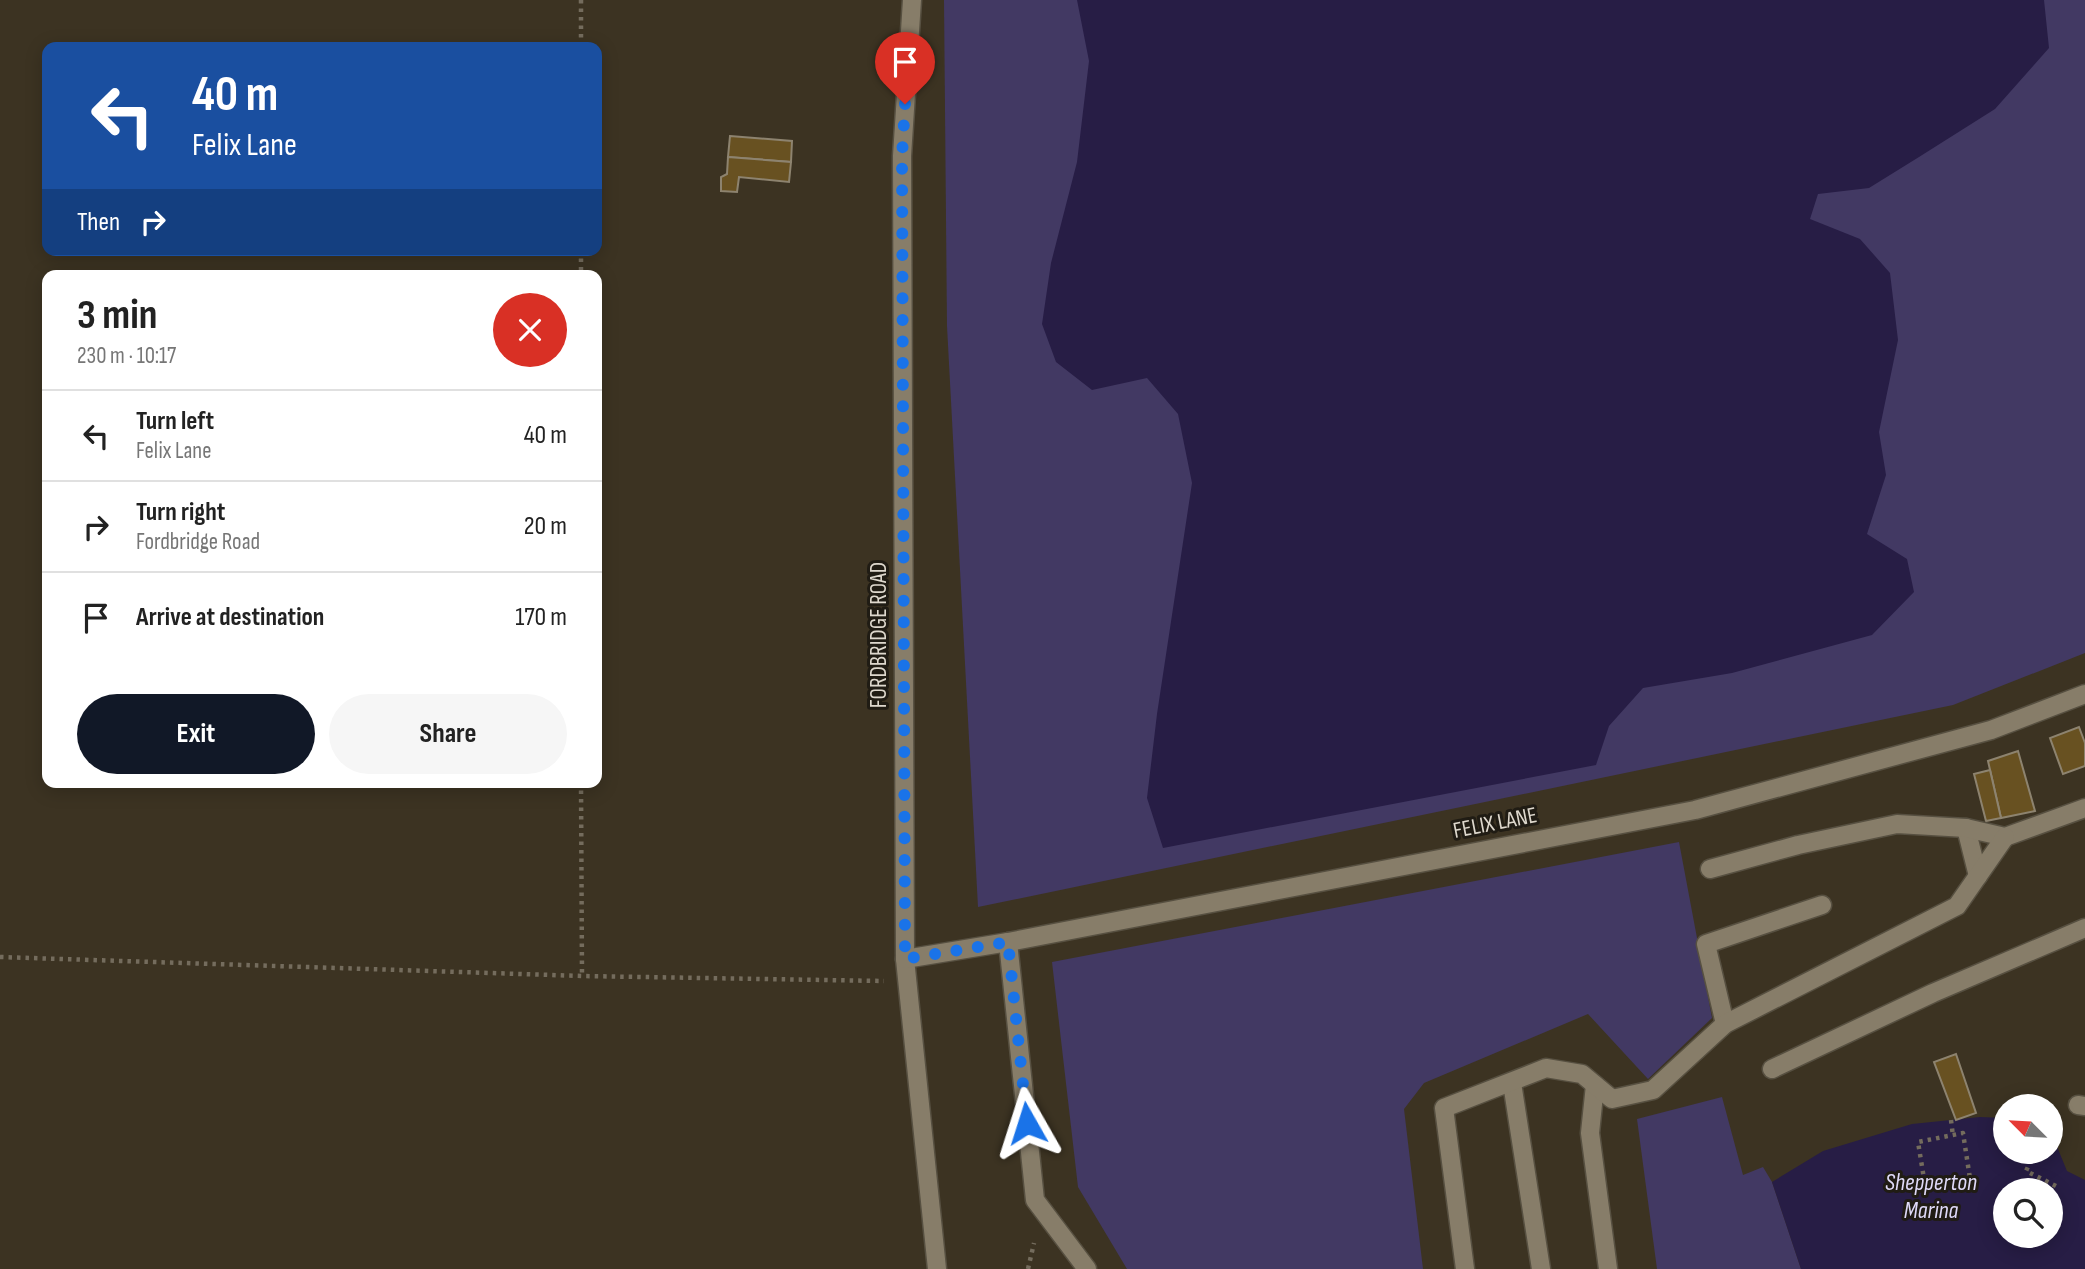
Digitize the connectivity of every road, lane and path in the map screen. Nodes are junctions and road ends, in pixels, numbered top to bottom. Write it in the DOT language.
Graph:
graph roads {
  1 [pos="580,0"];
  2 [pos="912,0"];
  3 [pos="581,42"];
  4 [pos="2085,694"];
  5 [pos="581,788"];
  6 [pos="2085,808"];
  7 [pos="1966,828"];
  8 [pos="2005,837"];
  9 [pos="1710,869"];
  10 [pos="1978,876"];
  11 [pos="1822,905"];
  12 [pos="2085,928"];
  13 [pos="1008,942"];
  14 [pos="0,957"];
  15 [pos="905,959"];
  16 [pos="582,976"];
  17 [pos="906,978"];
  18 [pos="1725,1024"];
  19 [pos="1772,1069"];
  20 [pos="1512,1083"];
  21 [pos="1595,1086"];
  22 [pos="1951,1120"];
  23 [pos="1953,1136"];
  24 [pos="2029,1164"];
  25 [pos="2040,1178"];
  26 [pos="1971,1185"];
  27 [pos="1926,1191"];
  28 [pos="937,1269"];
  29 [pos="1087,1269"];
  30 [pos="1465,1269"];
  31 [pos="1541,1269"];
  32 [pos="1608,1269"];
  1 -- 3 [label="path"];
  2 -- 15 [label="street, FORDBRIDGE ROAD"];
  4 -- 13 [label="street, FELIX LANE"];
  5 -- 16 [label="path"];
  6 -- 8 [label="street"];
  7 -- 8 [label="street"];
  7 -- 9 [label="street"];
  7 -- 10 [label="street"];
  8 -- 10 [label="street"];
  10 -- 18 [label="street"];
  11 -- 18 [label="street"];
  12 -- 19 [label="street"];
  13 -- 15 [label="street, FELIX LANE"];
  13 -- 29 [label="street"];
  14 -- 16 [label="path"];
  15 -- 17 [label="street, FORDBRIDGE ROAD"];
  16 -- 17 [label="path"];
  17 -- 28 [label="street, FORDBRIDGE ROAD"];
  18 -- 21 [label="street"];
  20 -- 21 [label="street"];
  20 -- 30 [label="street"];
  20 -- 31 [label="street"];
  21 -- 32 [label="street"];
  22 -- 23 [label="path"];
  23 -- 26 [label="path"];
  23 -- 27 [label="path"];
  24 -- 25 [label="path"];
}
